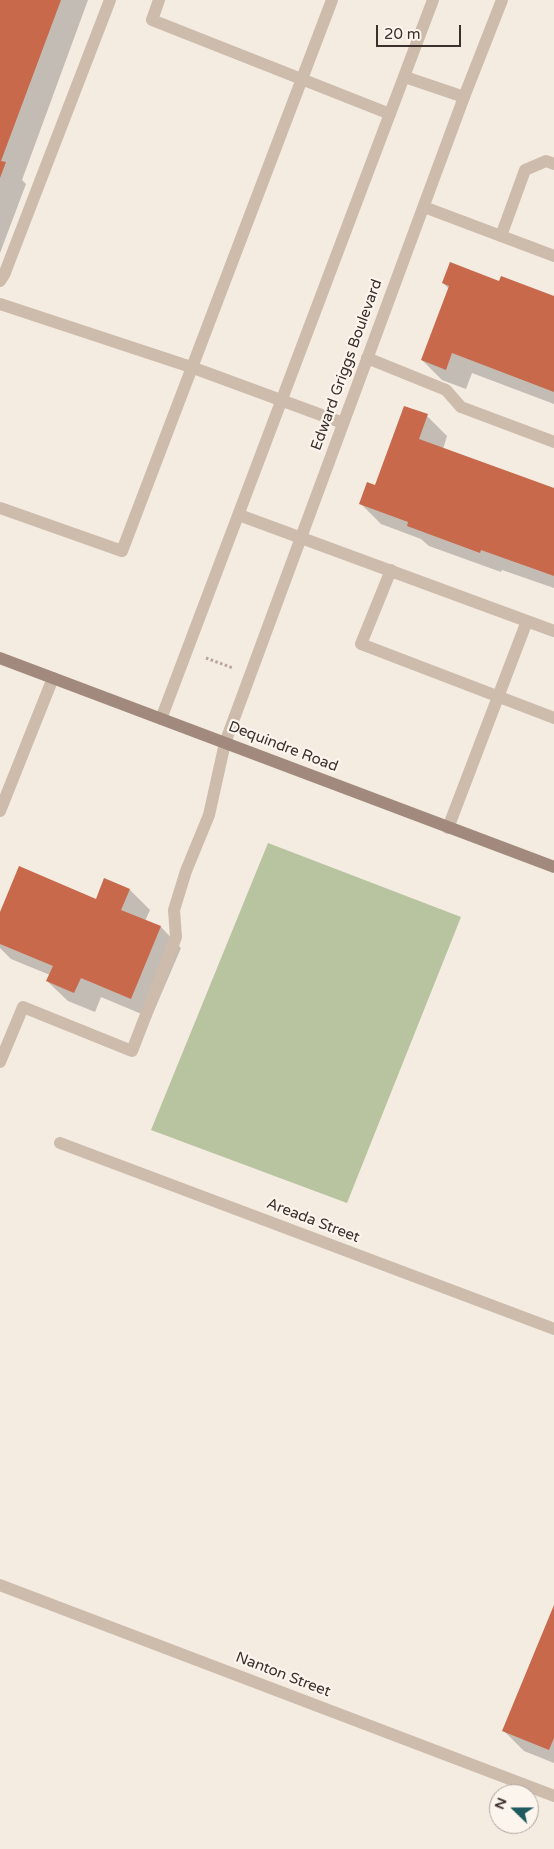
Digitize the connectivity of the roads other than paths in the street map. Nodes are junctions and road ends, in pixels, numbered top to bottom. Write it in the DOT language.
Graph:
graph roads {
  1 [pos="110,0"];
  2 [pos="160,0"];
  3 [pos="332,0"];
  4 [pos="434,0"];
  5 [pos="502,0"];
  6 [pos="406,77"];
  7 [pos="302,79"];
  8 [pos="464,97"];
  9 [pos="390,114"];
  10 [pos="554,164"];
  11 [pos="424,206"];
  12 [pos="500,236"];
  13 [pos="554,256"];
  14 [pos="0,280"];
  15 [pos="0,304"];
  16 [pos="367,358"];
  17 [pos="191,367"];
  18 [pos="283,400"];
  19 [pos="343,423"];
  20 [pos="554,442"];
  21 [pos="0,508"];
  22 [pos="239,515"];
  23 [pos="301,537"];
  24 [pos="391,570"];
  25 [pos="527,621"];
  26 [pos="554,631"];
  27 [pos="0,658"];
  28 [pos="53,678"];
  29 [pos="498,697"];
  30 [pos="554,718"];
  31 [pos="161,719"];
  32 [pos="225,743"];
  33 [pos="0,810"];
  34 [pos="448,828"];
  35 [pos="554,868"];
  36 [pos="0,1062"];
  37 [pos="60,1143"];
  38 [pos="554,1329"];
  39 [pos="0,1585"];
  40 [pos="554,1796"];
  1 -- 14 [label="street"];
  2 -- 7 [label="street"];
  3 -- 7 [label="street"];
  4 -- 6 [label="street"];
  5 -- 8 [label="street, Edward Griggs Boulevard"];
  6 -- 8 [label="street"];
  6 -- 9 [label="street"];
  7 -- 9 [label="street"];
  7 -- 17 [label="street"];
  8 -- 11 [label="street, Edward Griggs Boulevard"];
  9 -- 18 [label="street"];
  10 -- 12 [label="street"];
  11 -- 12 [label="street"];
  11 -- 16 [label="street, Edward Griggs Boulevard"];
  12 -- 13 [label="street"];
  15 -- 17 [label="street"];
  16 -- 19 [label="street, Edward Griggs Boulevard"];
  16 -- 20 [label="street"];
  17 -- 18 [label="street"];
  17 -- 21 [label="street"];
  18 -- 19 [label="street"];
  18 -- 22 [label="street"];
  19 -- 23 [label="street, Edward Griggs Boulevard"];
  22 -- 23 [label="street"];
  22 -- 31 [label="street"];
  23 -- 24 [label="street"];
  23 -- 32 [label="street, Edward Griggs Boulevard"];
  24 -- 25 [label="street"];
  24 -- 29 [label="street"];
  25 -- 26 [label="street"];
  25 -- 29 [label="street"];
  27 -- 28 [label="main road, Dequindre Road"];
  28 -- 31 [label="main road, Dequindre Road"];
  28 -- 33 [label="street"];
  29 -- 30 [label="street"];
  29 -- 34 [label="street"];
  31 -- 32 [label="main road, Dequindre Road"];
  32 -- 34 [label="main road, Dequindre Road"];
  32 -- 36 [label="street, Edward Griggs Boulevard"];
  34 -- 35 [label="main road, Dequindre Road"];
  37 -- 38 [label="street, Areada Street"];
  39 -- 40 [label="street, Nanton Street"];
}
